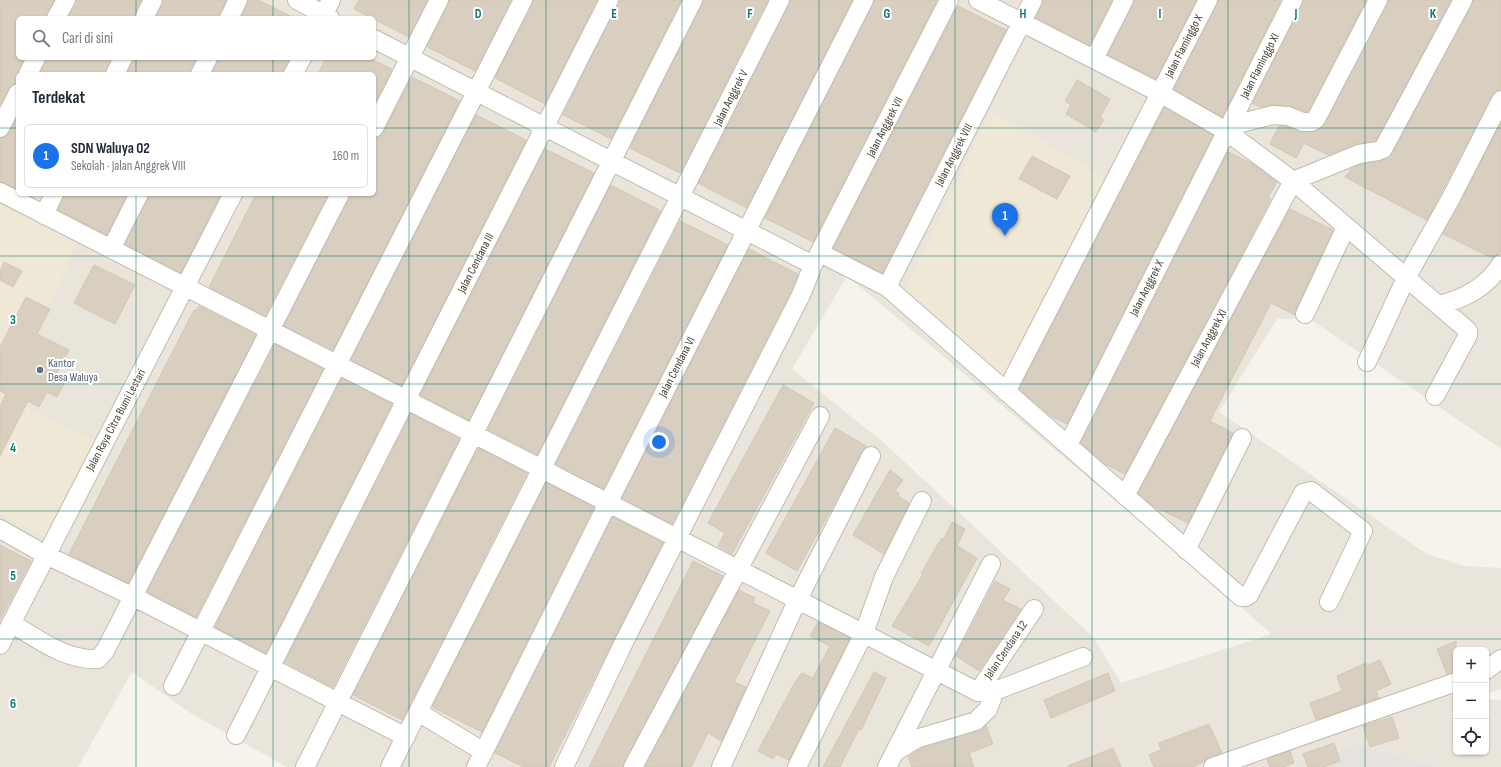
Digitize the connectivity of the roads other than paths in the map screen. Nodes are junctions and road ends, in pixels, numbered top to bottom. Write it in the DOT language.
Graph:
graph roads {
  1 [pos="66,0"];
  2 [pos="153,0"];
  3 [pos="238,0"];
  4 [pos="297,0"];
  5 [pos="439,0"];
  6 [pos="523,0"];
  7 [pos="609,0"];
  8 [pos="693,0"];
  9 [pos="780,0"];
  10 [pos="864,0"];
  11 [pos="949,0"];
  12 [pos="978,0"];
  13 [pos="1034,0"];
  14 [pos="1124,0"];
  15 [pos="1208,0"];
  16 [pos="1293,0"];
  17 [pos="1378,0"];
  18 [pos="1463,0"];
  19 [pos="327,13"];
  20 [pos="57,16"];
  21 [pos="145,16"];
  22 [pos="229,16"];
  23 [pos="1022,22"];
  24 [pos="376,40"];
  25 [pos="410,56"];
  26 [pos="1094,59"];
  27 [pos="35,60"];
  28 [pos="123,60"];
  29 [pos="207,60"];
  30 [pos="301,60"];
  31 [pos="29,72"];
  32 [pos="116,72"];
  33 [pos="201,72"];
  34 [pos="294,72"];
  35 [pos="477,91"];
  36 [pos="1160,93"];
  37 [pos="16,97"];
  38 [pos="1501,100"];
  39 [pos="376,124"];
  40 [pos="545,126"];
  41 [pos="0,128"];
  42 [pos="1228,128"];
  43 [pos="612,161"];
  44 [pos="1292,181"];
  45 [pos="0,192"];
  46 [pos="53,196"];
  47 [pos="138,196"];
  48 [pos="231,196"];
  49 [pos="339,196"];
  50 [pos="681,196"];
  51 [pos="44,215"];
  52 [pos="1346,227"];
  53 [pos="747,230"];
  54 [pos="110,249"];
  55 [pos="817,259"];
  56 [pos="1501,264"];
  57 [pos="1406,278"];
  58 [pos="186,286"];
  59 [pos="887,287"];
  60 [pos="1439,305"];
  61 [pos="1305,314"];
  62 [pos="270,331"];
  63 [pos="1366,362"];
  64 [pos="337,365"];
  65 [pos="1006,392"];
  66 [pos="1435,396"];
  67 [pos="406,400"];
  68 [pos="820,416"];
  69 [pos="473,435"];
  70 [pos="1242,438"];
  71 [pos="1068,445"];
  72 [pos="871,456"];
  73 [pos="542,469"];
  74 [pos="1124,496"];
  75 [pos="922,501"];
  76 [pos="608,503"];
  77 [pos="0,529"];
  78 [pos="678,539"];
  79 [pos="1186,550"];
  80 [pos="46,555"];
  81 [pos="991,564"];
  82 [pos="738,570"];
  83 [pos="134,597"];
  84 [pos="797,601"];
  85 [pos="1329,602"];
  86 [pos="1034,609"];
  87 [pos="12,623"];
  88 [pos="201,631"];
  89 [pos="864,634"];
  90 [pos="0,646"];
  91 [pos="1083,657"];
  92 [pos="1501,659"];
  93 [pos="271,667"];
  94 [pos="1489,668"];
  95 [pos="936,670"];
  96 [pos="1453,683"];
  97 [pos="173,686"];
  98 [pos="995,691"];
  99 [pos="978,692"];
  100 [pos="338,702"];
  101 [pos="418,712"];
  102 [pos="236,735"];
  103 [pos="406,737"];
  104 [pos="480,759"];
  105 [pos="891,759"];
  106 [pos="305,767"];
  107 [pos="390,767"];
  108 [pos="564,767"];
  109 [pos="633,767"];
  110 [pos="721,767"];
  111 [pos="797,767"];
  112 [pos="1213,767"];
  1 -- 20 [label="street"];
  2 -- 21 [label="street"];
  3 -- 22 [label="street"];
  4 -- 19 [label="street"];
  5 -- 25 [label="street"];
  6 -- 35 [label="street"];
  7 -- 40 [label="street, Jalan Cendana III"];
  8 -- 43 [label="street"];
  9 -- 50 [label="street, Jalan Anggrek V"];
  10 -- 53 [label="street, Jalan Cendana VI"];
  11 -- 55 [label="street, Jalan Anggrek VII"];
  12 -- 23 [label="street"];
  13 -- 23 [label="street, Jalan Anggrek VIII"];
  14 -- 26 [label="street"];
  15 -- 36 [label="street, Jalan Flaminggo X"];
  16 -- 42 [label="street, Jalan Flaminggo XI"];
  17 -- 42 [label="street"];
  18 -- 44 [label="street"];
  23 -- 26 [label="street"];
  23 -- 59 [label="street, Jalan Anggrek VIII"];
  24 -- 25 [label="street"];
  25 -- 35 [label="street"];
  25 -- 39 [label="street"];
  26 -- 36 [label="street"];
  27 -- 31 [label="street"];
  28 -- 32 [label="street"];
  29 -- 33 [label="street"];
  30 -- 34 [label="street"];
  35 -- 40 [label="street"];
  35 -- 64 [label="street"];
  36 -- 42 [label="street"];
  36 -- 65 [label="street, Jalan Flaminggo X"];
  37 -- 41 [label="street"];
  38 -- 57 [label="street"];
  40 -- 43 [label="street"];
  40 -- 67 [label="street, Jalan Cendana III"];
  42 -- 44 [label="street"];
  42 -- 71 [label="street, Jalan Anggrek X"];
  43 -- 50 [label="street"];
  43 -- 69 [label="street"];
  44 -- 52 [label="street"];
  44 -- 74 [label="street, Jalan Anggrek XI"];
  45 -- 51 [label="street"];
  46 -- 51 [label="street"];
  47 -- 54 [label="street"];
  48 -- 58 [label="street, Jalan Raya Citra Bumi Lestari"];
  49 -- 62 [label="street"];
  50 -- 53 [label="street"];
  50 -- 73 [label="street, Jalan Anggrek V"];
  51 -- 54 [label="street"];
  52 -- 57 [label="street"];
  52 -- 61 [label="street"];
  53 -- 55 [label="street"];
  53 -- 76 [label="street, Jalan Cendana VI"];
  54 -- 58 [label="street"];
  55 -- 59 [label="street"];
  55 -- 78 [label="street, Jalan Anggrek VII"];
  56 -- 60 [label="street"];
  57 -- 60 [label="street"];
  57 -- 63 [label="street"];
  58 -- 62 [label="street"];
  58 -- 80 [label="street, Jalan Raya Citra Bumi Lestari"];
  59 -- 65 [label="street"];
  60 -- 66 [label="street"];
  62 -- 64 [label="street"];
  62 -- 83 [label="street"];
  64 -- 67 [label="street"];
  64 -- 88 [label="street"];
  65 -- 71 [label="street"];
  67 -- 69 [label="street"];
  67 -- 93 [label="street, Jalan Cendana III"];
  68 -- 82 [label="street"];
  69 -- 73 [label="street"];
  69 -- 100 [label="street"];
  70 -- 79 [label="street"];
  71 -- 74 [label="street"];
  72 -- 84 [label="street"];
  73 -- 76 [label="street"];
  73 -- 101 [label="street, Jalan Anggrek V"];
  74 -- 79 [label="street"];
  75 -- 89 [label="street"];
  76 -- 78 [label="street"];
  76 -- 104 [label="street, Jalan Cendana VI"];
  77 -- 80 [label="street"];
  78 -- 82 [label="street"];
  78 -- 108 [label="street, Jalan Anggrek VII"];
  79 -- 85 [label="street"];
  80 -- 83 [label="street"];
  80 -- 87 [label="street, Jalan Raya Citra Bumi Lestari"];
  81 -- 95 [label="street"];
  82 -- 84 [label="street"];
  82 -- 109 [label="street"];
  83 -- 87 [label="street"];
  83 -- 88 [label="street"];
  84 -- 89 [label="street"];
  84 -- 110 [label="street"];
  86 -- 99 [label="street, Jalan Cendana 12"];
  87 -- 90 [label="street, Jalan Raya Citra Bumi Lestari"];
  88 -- 93 [label="street"];
  88 -- 97 [label="street"];
  89 -- 95 [label="street"];
  89 -- 111 [label="street"];
  91 -- 98 [label="street"];
  92 -- 94 [label="street"];
  93 -- 100 [label="street"];
  93 -- 102 [label="street, Jalan Cendana III"];
  95 -- 99 [label="street"];
  95 -- 105 [label="street"];
  96 -- 112 [label="street"];
  98 -- 99 [label="street"];
  98 -- 105 [label="street"];
  100 -- 103 [label="street"];
  100 -- 106 [label="street"];
  101 -- 103 [label="street, Jalan Anggrek V"];
  101 -- 104 [label="street"];
  103 -- 107 [label="street, Jalan Anggrek V"];
}
